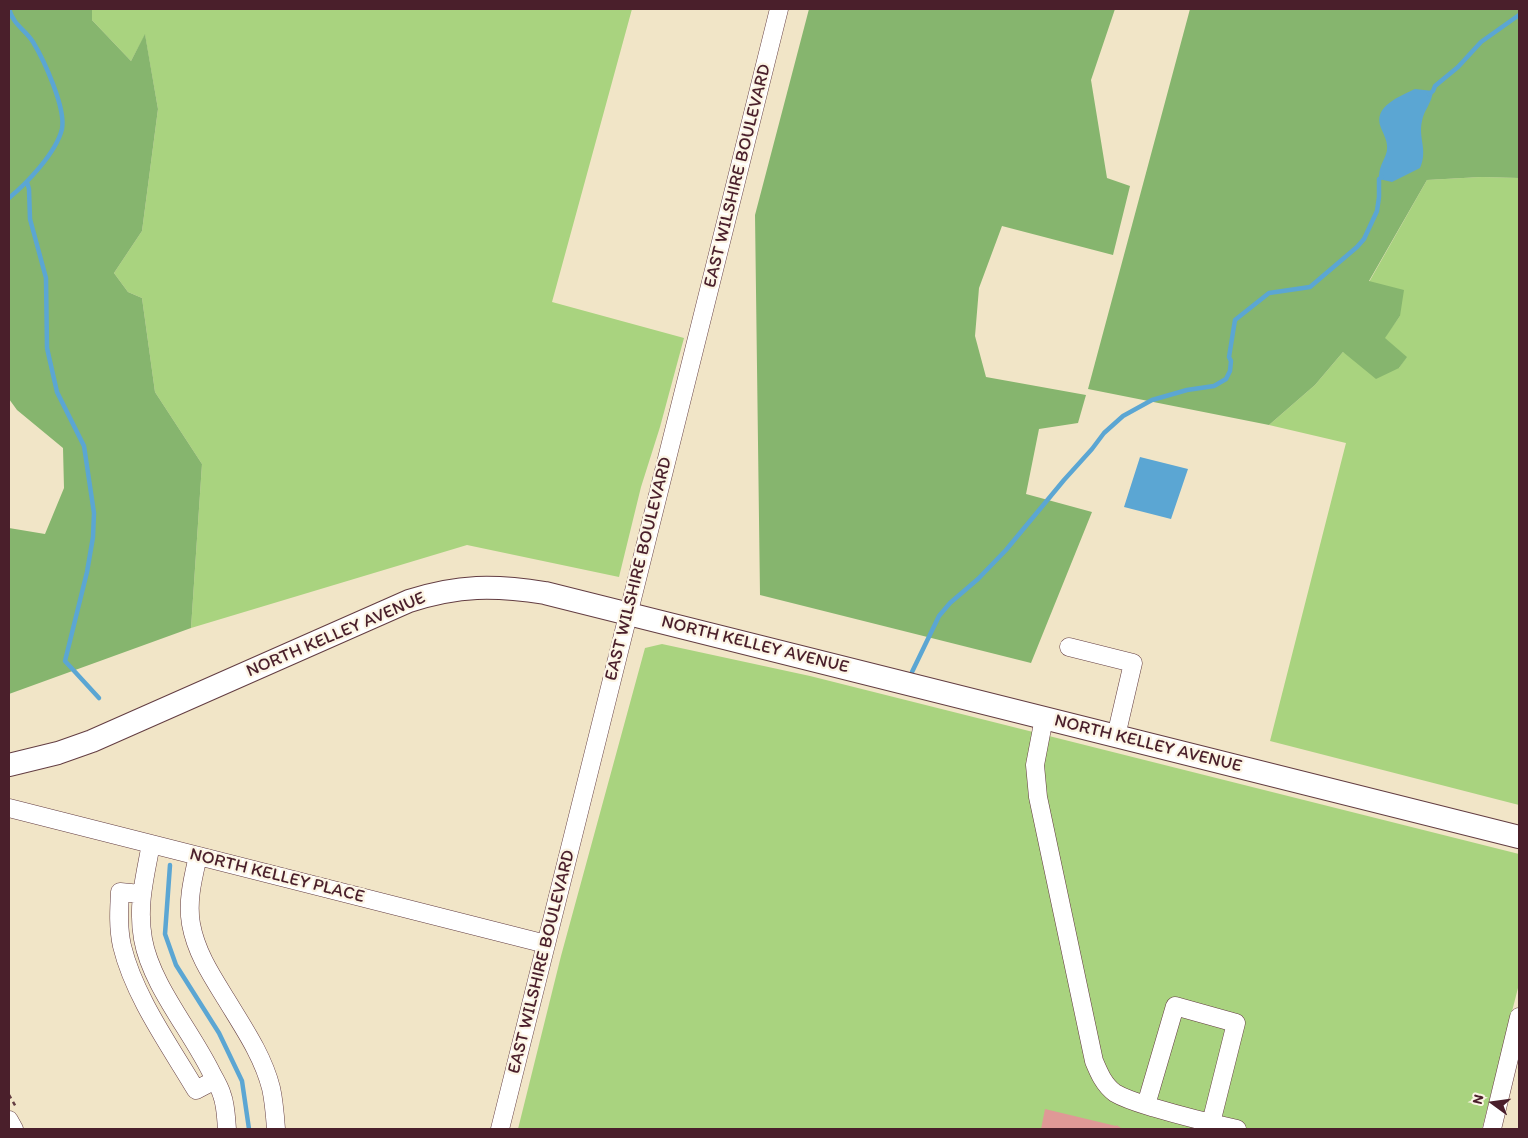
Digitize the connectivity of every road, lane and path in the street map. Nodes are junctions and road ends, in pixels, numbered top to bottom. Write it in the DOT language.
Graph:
graph roads {
  1 [pos="780,9"];
  2 [pos="628,613"];
  3 [pos="1069,647"];
  4 [pos="1044,718"];
  5 [pos="1116,736"];
  6 [pos="9,765"];
  7 [pos="9,808"];
  8 [pos="1519,837"];
  9 [pos="151,844"];
  10 [pos="198,856"];
  11 [pos="546,944"];
  12 [pos="1519,1017"];
  13 [pos="1146,1105"];
  14 [pos="9,1120"];
  15 [pos="1211,1123"];
  16 [pos="14,1129"];
  17 [pos="227,1129"];
  18 [pos="276,1129"];
  19 [pos="500,1129"];
  20 [pos="1237,1129"];
  21 [pos="1492,1129"];
  1 -- 2 [label="street, EAST WILSHIRE BOULEVARD"];
  2 -- 4 [label="main road, NORTH KELLEY AVENUE"];
  2 -- 6 [label="main road, NORTH KELLEY AVENUE"];
  2 -- 11 [label="street, EAST WILSHIRE BOULEVARD"];
  3 -- 5 [label="street"];
  4 -- 5 [label="main road, NORTH KELLEY AVENUE"];
  4 -- 13 [label="street"];
  5 -- 8 [label="main road, NORTH KELLEY AVENUE"];
  7 -- 9 [label="street, NORTH KELLEY PLACE"];
  9 -- 10 [label="street, NORTH KELLEY PLACE"];
  9 -- 17 [label="street"];
  10 -- 11 [label="street, NORTH KELLEY PLACE"];
  10 -- 18 [label="street"];
  11 -- 19 [label="street, EAST WILSHIRE BOULEVARD"];
  12 -- 21 [label="street"];
  13 -- 15 [label="street"];
  13 -- 15 [label="street"];
  14 -- 16 [label="street"];
  15 -- 20 [label="street"];
}
